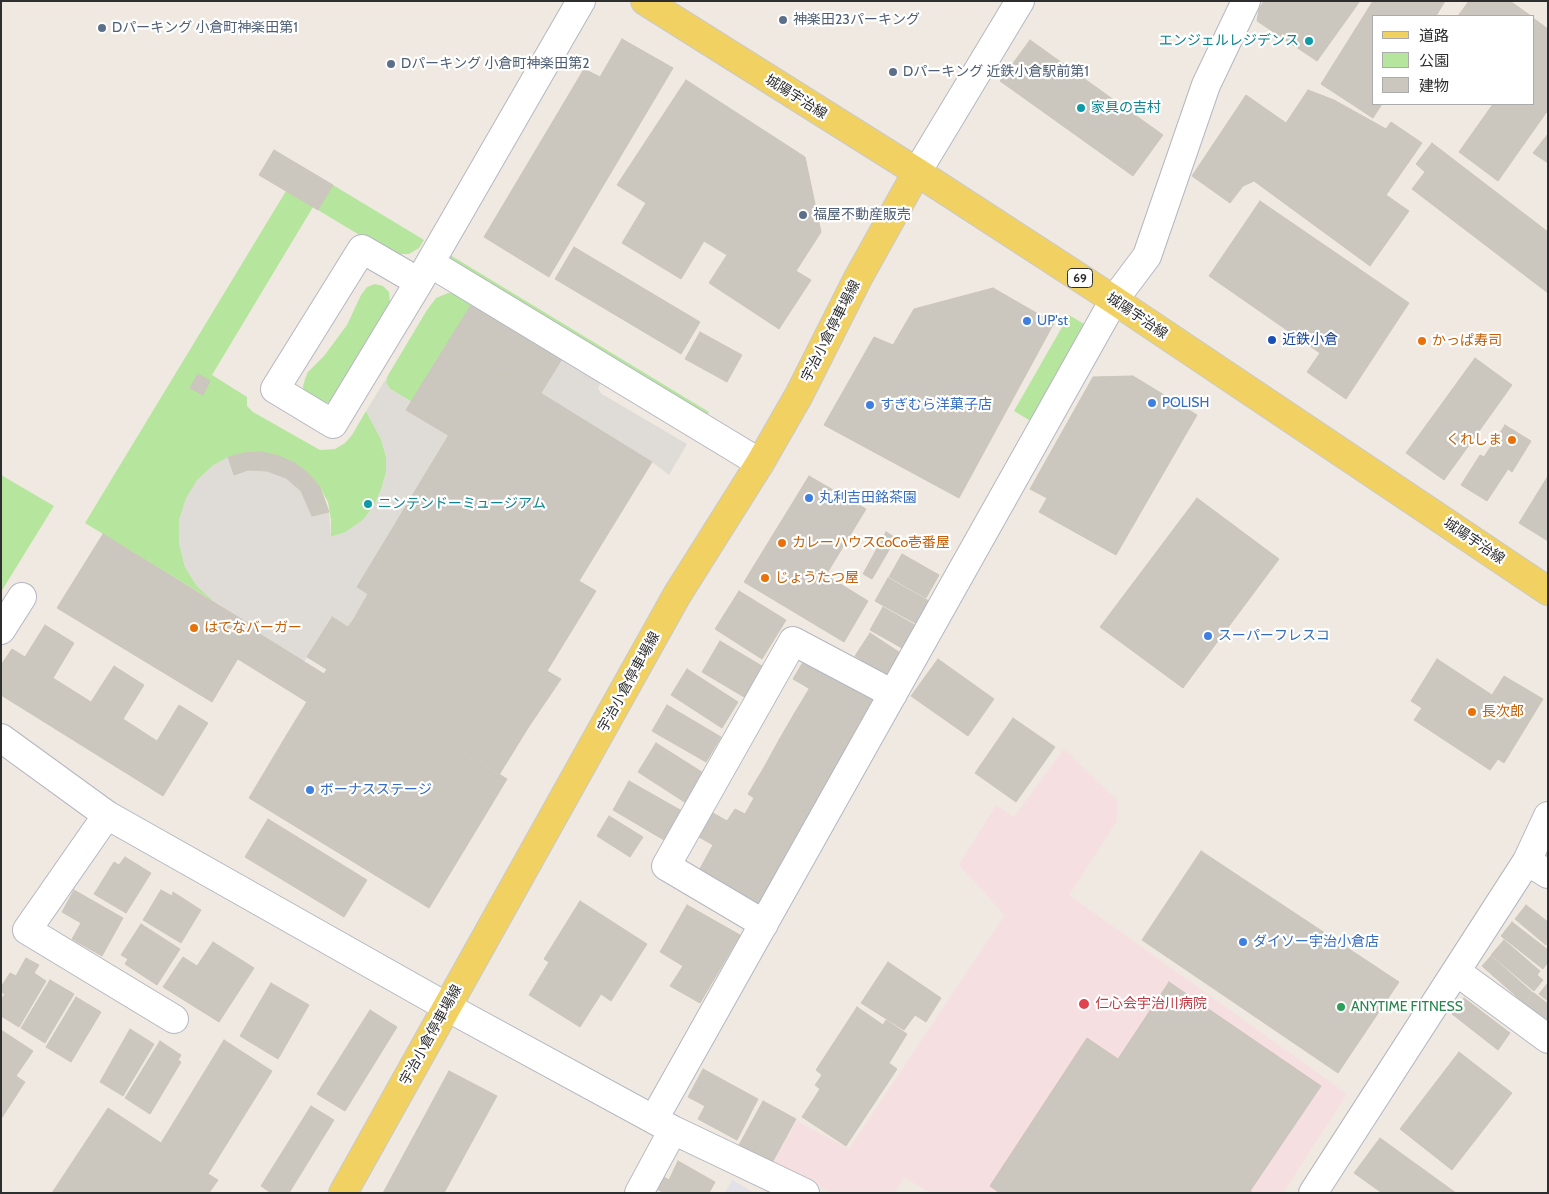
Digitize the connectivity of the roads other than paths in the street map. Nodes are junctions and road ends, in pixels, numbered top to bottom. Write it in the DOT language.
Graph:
graph roads {
  1 [pos="582,1"];
  2 [pos="645,1"];
  3 [pos="1020,1"];
  4 [pos="1246,1"];
  5 [pos="917,172"];
  6 [pos="424,273"];
  7 [pos="1114,300"];
  8 [pos="760,463"];
  9 [pos="1548,591"];
  10 [pos="22,597"];
  11 [pos="1,630"];
  12 [pos="893,694"];
  13 [pos="1,738"];
  14 [pos="106,815"];
  15 [pos="1548,816"];
  16 [pos="1537,867"];
  17 [pos="764,924"];
  18 [pos="1457,972"];
  19 [pos="446,1007"];
  20 [pos="174,1019"];
  21 [pos="1548,1039"];
  22 [pos="664,1125"];
  23 [pos="343,1193"];
  24 [pos="639,1193"];
  25 [pos="805,1193"];
  26 [pos="1313,1193"];
  1 -- 6 [label="street"];
  2 -- 5 [label="main road, 城陽宇治線 / 69"];
  3 -- 5 [label="street"];
  4 -- 7 [label="street"];
  5 -- 7 [label="main road, 城陽宇治線 / 69"];
  5 -- 8 [label="main road, 宇治小倉停車場線"];
  6 -- 6 [label="street"];
  6 -- 8 [label="street"];
  7 -- 9 [label="main road, 城陽宇治線 / 69"];
  7 -- 12 [label="street"];
  8 -- 19 [label="main road, 宇治小倉停車場線"];
  10 -- 11 [label="street"];
  12 -- 17 [label="street"];
  12 -- 17 [label="street"];
  13 -- 14 [label="street"];
  14 -- 19 [label="street"];
  14 -- 20 [label="street"];
  15 -- 16 [label="street"];
  16 -- 18 [label="street"];
  17 -- 22 [label="street"];
  18 -- 21 [label="street"];
  18 -- 26 [label="street"];
  19 -- 22 [label="street"];
  19 -- 23 [label="main road, 宇治小倉停車場線"];
  22 -- 24 [label="street"];
  22 -- 25 [label="street"];
}
